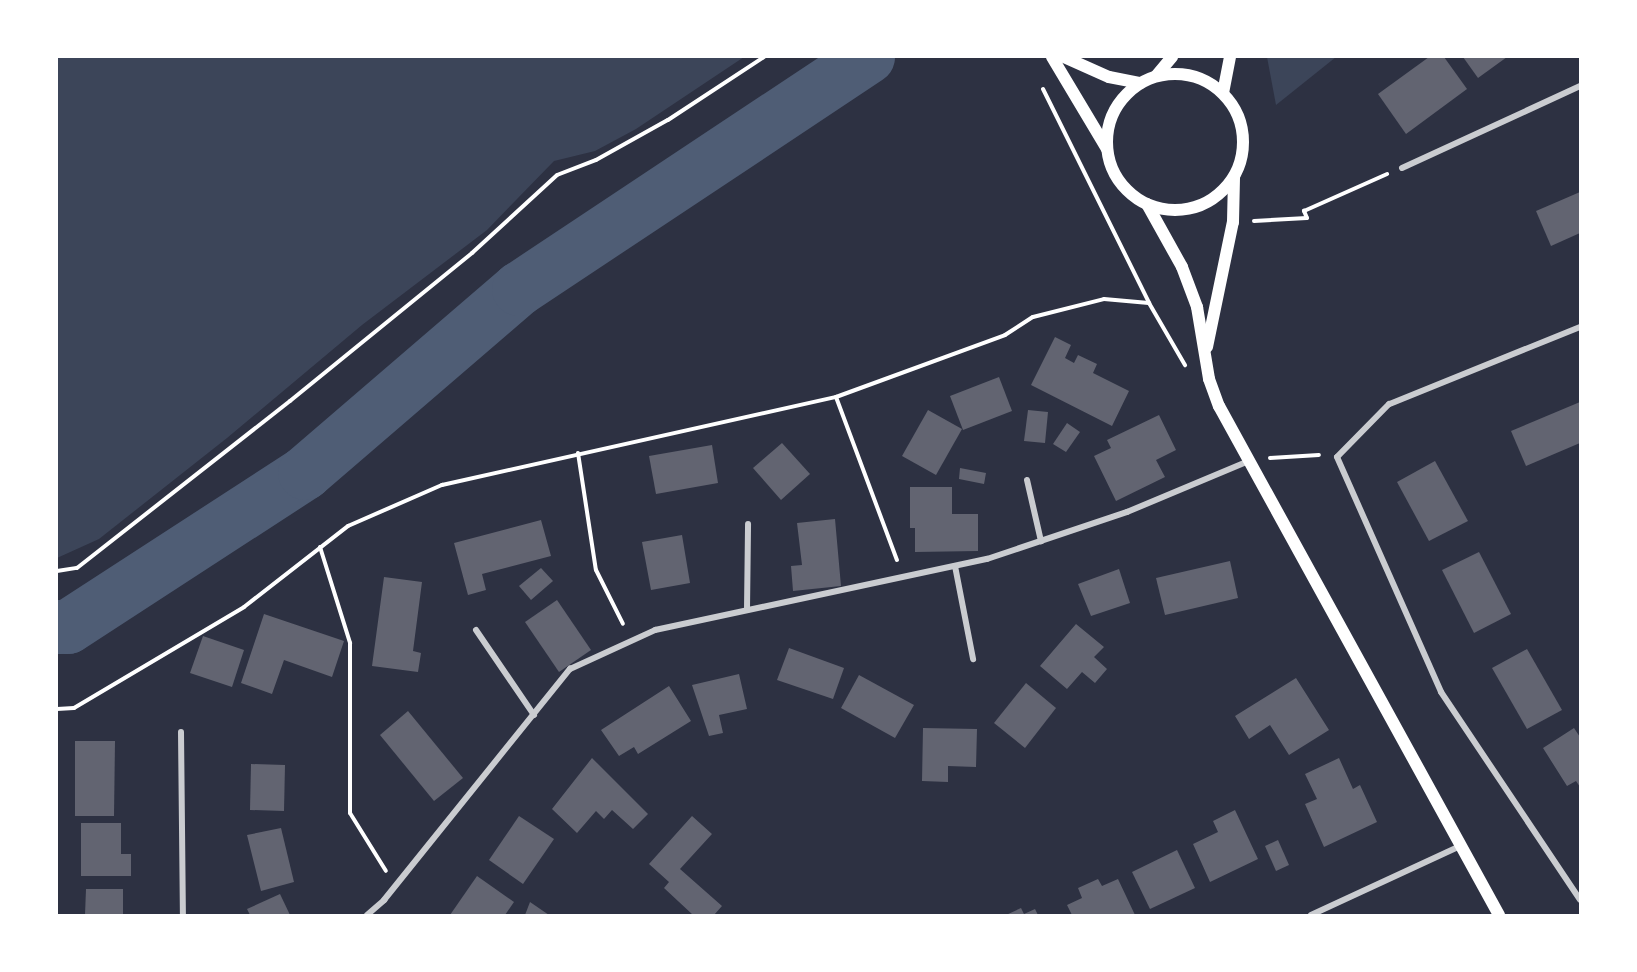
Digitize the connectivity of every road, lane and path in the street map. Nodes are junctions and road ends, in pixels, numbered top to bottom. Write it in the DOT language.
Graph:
graph roads {
  1 [pos="764,57"];
  2 [pos="1052,57"];
  3 [pos="1064,57"];
  4 [pos="1172,57"];
  5 [pos="1230,57"];
  6 [pos="1156,76"];
  7 [pos="1140,83"];
  8 [pos="1580,86"];
  9 [pos="1042,87"];
  10 [pos="1223,93"];
  11 [pos="1107,149"];
  12 [pos="1402,168"];
  13 [pos="1234,177"];
  14 [pos="1147,204"];
  15 [pos="1233,222"];
  16 [pos="1149,303"];
  17 [pos="1580,327"];
  18 [pos="1206,351"];
  19 [pos="1190,371"];
  20 [pos="836,397"];
  21 [pos="578,453"];
  22 [pos="1337,457"];
  23 [pos="1249,461"];
  24 [pos="1027,480"];
  25 [pos="748,524"];
  26 [pos="1041,541"];
  27 [pos="320,547"];
  28 [pos="956,566"];
  29 [pos="57,572"];
  30 [pos="903,577"];
  31 [pos="747,610"];
  32 [pos="476,630"];
  33 [pos="631,641"];
  34 [pos="973,659"];
  35 [pos="57,709"];
  36 [pos="534,715"];
  37 [pos="181,732"];
  38 [pos="1458,847"];
  39 [pos="396,886"];
  40 [pos="1580,900"];
  41 [pos="183,915"];
  42 [pos="367,915"];
  43 [pos="1311,915"];
  44 [pos="1499,915"];
  1 -- 29 [label="path"];
  2 -- 11 [label="main road"];
  3 -- 7 [label="main road"];
  4 -- 6 [label="main road"];
  5 -- 10 [label="main road"];
  6 -- 7 [label="main road"];
  6 -- 10 [label="main road"];
  7 -- 11 [label="main road"];
  8 -- 12 [label="street"];
  9 -- 16 [label="path"];
  10 -- 13 [label="main road"];
  11 -- 14 [label="main road"];
  12 -- 15 [label="path"];
  13 -- 14 [label="main road"];
  13 -- 15 [label="main road"];
  14 -- 18 [label="main road"];
  15 -- 18 [label="main road"];
  16 -- 19 [label="path"];
  16 -- 20 [label="path"];
  17 -- 22 [label="street"];
  18 -- 23 [label="main road"];
  20 -- 21 [label="path"];
  20 -- 30 [label="path"];
  21 -- 27 [label="path"];
  21 -- 33 [label="path"];
  22 -- 23 [label="path"];
  22 -- 40 [label="street"];
  23 -- 26 [label="street"];
  23 -- 38 [label="main road"];
  24 -- 26 [label="street"];
  25 -- 31 [label="street"];
  26 -- 28 [label="street"];
  27 -- 35 [label="path"];
  27 -- 39 [label="path"];
  28 -- 30 [label="street"];
  28 -- 34 [label="street"];
  30 -- 31 [label="street"];
  31 -- 33 [label="street"];
  32 -- 36 [label="street"];
  33 -- 36 [label="street"];
  36 -- 39 [label="street"];
  37 -- 41 [label="street"];
  38 -- 43 [label="street"];
  38 -- 44 [label="main road"];
  39 -- 42 [label="street"];
}
